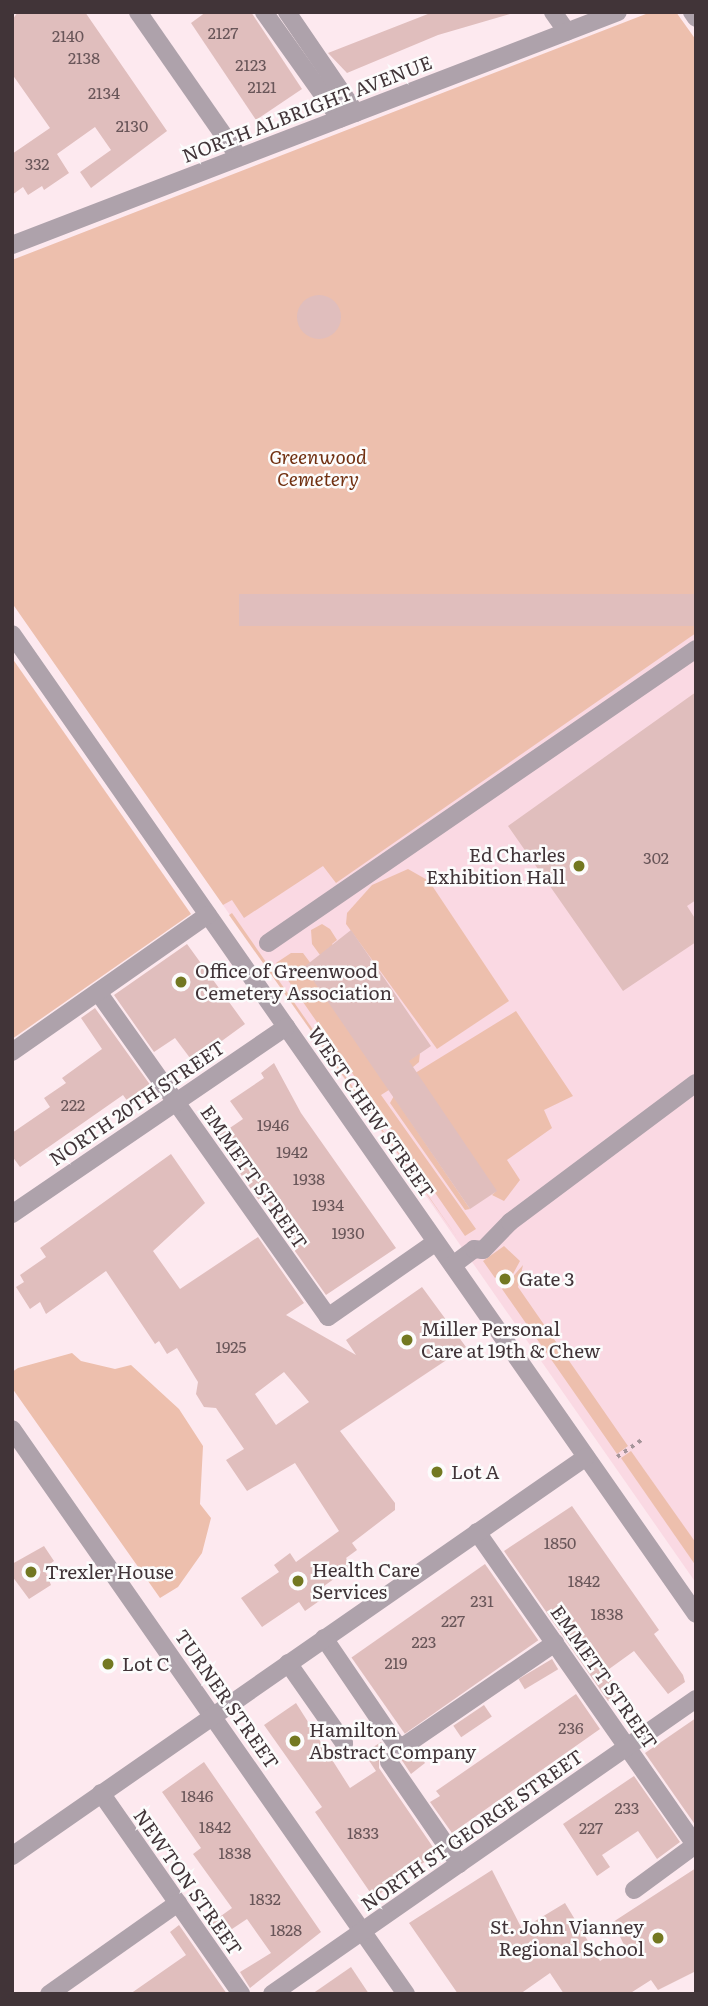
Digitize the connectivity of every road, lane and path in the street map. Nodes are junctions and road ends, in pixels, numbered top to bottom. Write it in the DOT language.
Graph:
graph roads {
  1 [pos="138,12"];
  2 [pos="264,12"];
  3 [pos="287,12"];
  4 [pos="553,12"];
  5 [pos="618,12"];
  6 [pos="692,12"];
  7 [pos="696,18"];
  8 [pos="567,32"];
  9 [pos="348,116"];
  10 [pos="238,156"];
  11 [pos="12,245"];
  12 [pos="12,634"];
  13 [pos="696,649"];
  14 [pos="208,915"];
  15 [pos="268,943"];
  16 [pos="98,992"];
  17 [pos="286,1027"];
  18 [pos="12,1052"];
  19 [pos="696,1083"];
  20 [pos="176,1102"];
  21 [pos="12,1214"];
  22 [pos="436,1242"];
  23 [pos="453,1265"];
  24 [pos="12,1429"];
  25 [pos="644,1438"];
  26 [pos="586,1457"];
  27 [pos="617,1457"];
  28 [pos="477,1532"];
  29 [pos="696,1614"];
  30 [pos="324,1638"];
  31 [pos="555,1643"];
  32 [pos="288,1663"];
  33 [pos="696,1699"];
  34 [pos="212,1716"];
  35 [pos="344,1743"];
  36 [pos="627,1747"];
  37 [pos="389,1762"];
  38 [pos="101,1793"];
  39 [pos="696,1846"];
  40 [pos="12,1856"];
  41 [pos="459,1864"];
  42 [pos="634,1890"];
  43 [pos="178,1903"];
  44 [pos="363,1931"];
  45 [pos="49,1994"];
  46 [pos="241,1994"];
  47 [pos="272,1994"];
  48 [pos="406,1994"];
  1 -- 10 [label="street"];
  2 -- 9 [label="street"];
  3 -- 9 [label="street"];
  4 -- 8 [label="street"];
  5 -- 8 [label="street, NORTH ALBRIGHT AVENUE"];
  6 -- 7 [label="street"];
  8 -- 9 [label="street, NORTH ALBRIGHT AVENUE"];
  9 -- 10 [label="street, NORTH ALBRIGHT AVENUE"];
  10 -- 11 [label="street, NORTH ALBRIGHT AVENUE"];
  12 -- 14 [label="street, WEST CHEW STREET"];
  13 -- 15 [label="street"];
  14 -- 16 [label="street"];
  14 -- 17 [label="street, WEST CHEW STREET"];
  16 -- 18 [label="street"];
  16 -- 20 [label="street, EMMETT STREET"];
  17 -- 20 [label="street, NORTH 20TH STREET"];
  17 -- 22 [label="street, WEST CHEW STREET"];
  19 -- 23 [label="street"];
  20 -- 21 [label="street, NORTH 20TH STREET"];
  20 -- 22 [label="street, EMMETT STREET"];
  22 -- 23 [label="street, WEST CHEW STREET"];
  23 -- 26 [label="street, WEST CHEW STREET"];
  24 -- 34 [label="street, TURNER STREET"];
  25 -- 27 [label="path"];
  26 -- 28 [label="street"];
  26 -- 29 [label="street, WEST CHEW STREET"];
  28 -- 30 [label="street"];
  28 -- 31 [label="street, EMMETT STREET"];
  30 -- 31 [label="street"];
  30 -- 32 [label="street"];
  31 -- 36 [label="street, EMMETT STREET"];
  32 -- 34 [label="street"];
  32 -- 35 [label="street"];
  33 -- 36 [label="street, NORTH ST GEORGE STREET"];
  34 -- 38 [label="street"];
  34 -- 44 [label="street, TURNER STREET"];
  36 -- 39 [label="street, EMMETT STREET"];
  36 -- 41 [label="street, NORTH ST GEORGE STREET"];
  37 -- 41 [label="street"];
  38 -- 40 [label="street"];
  38 -- 43 [label="street, NEWTON STREET"];
  39 -- 42 [label="street"];
  41 -- 44 [label="street, NORTH ST GEORGE STREET"];
  43 -- 45 [label="street"];
  43 -- 46 [label="street, NEWTON STREET"];
  44 -- 47 [label="street, NORTH ST GEORGE STREET"];
  44 -- 48 [label="street, TURNER STREET"];
}
